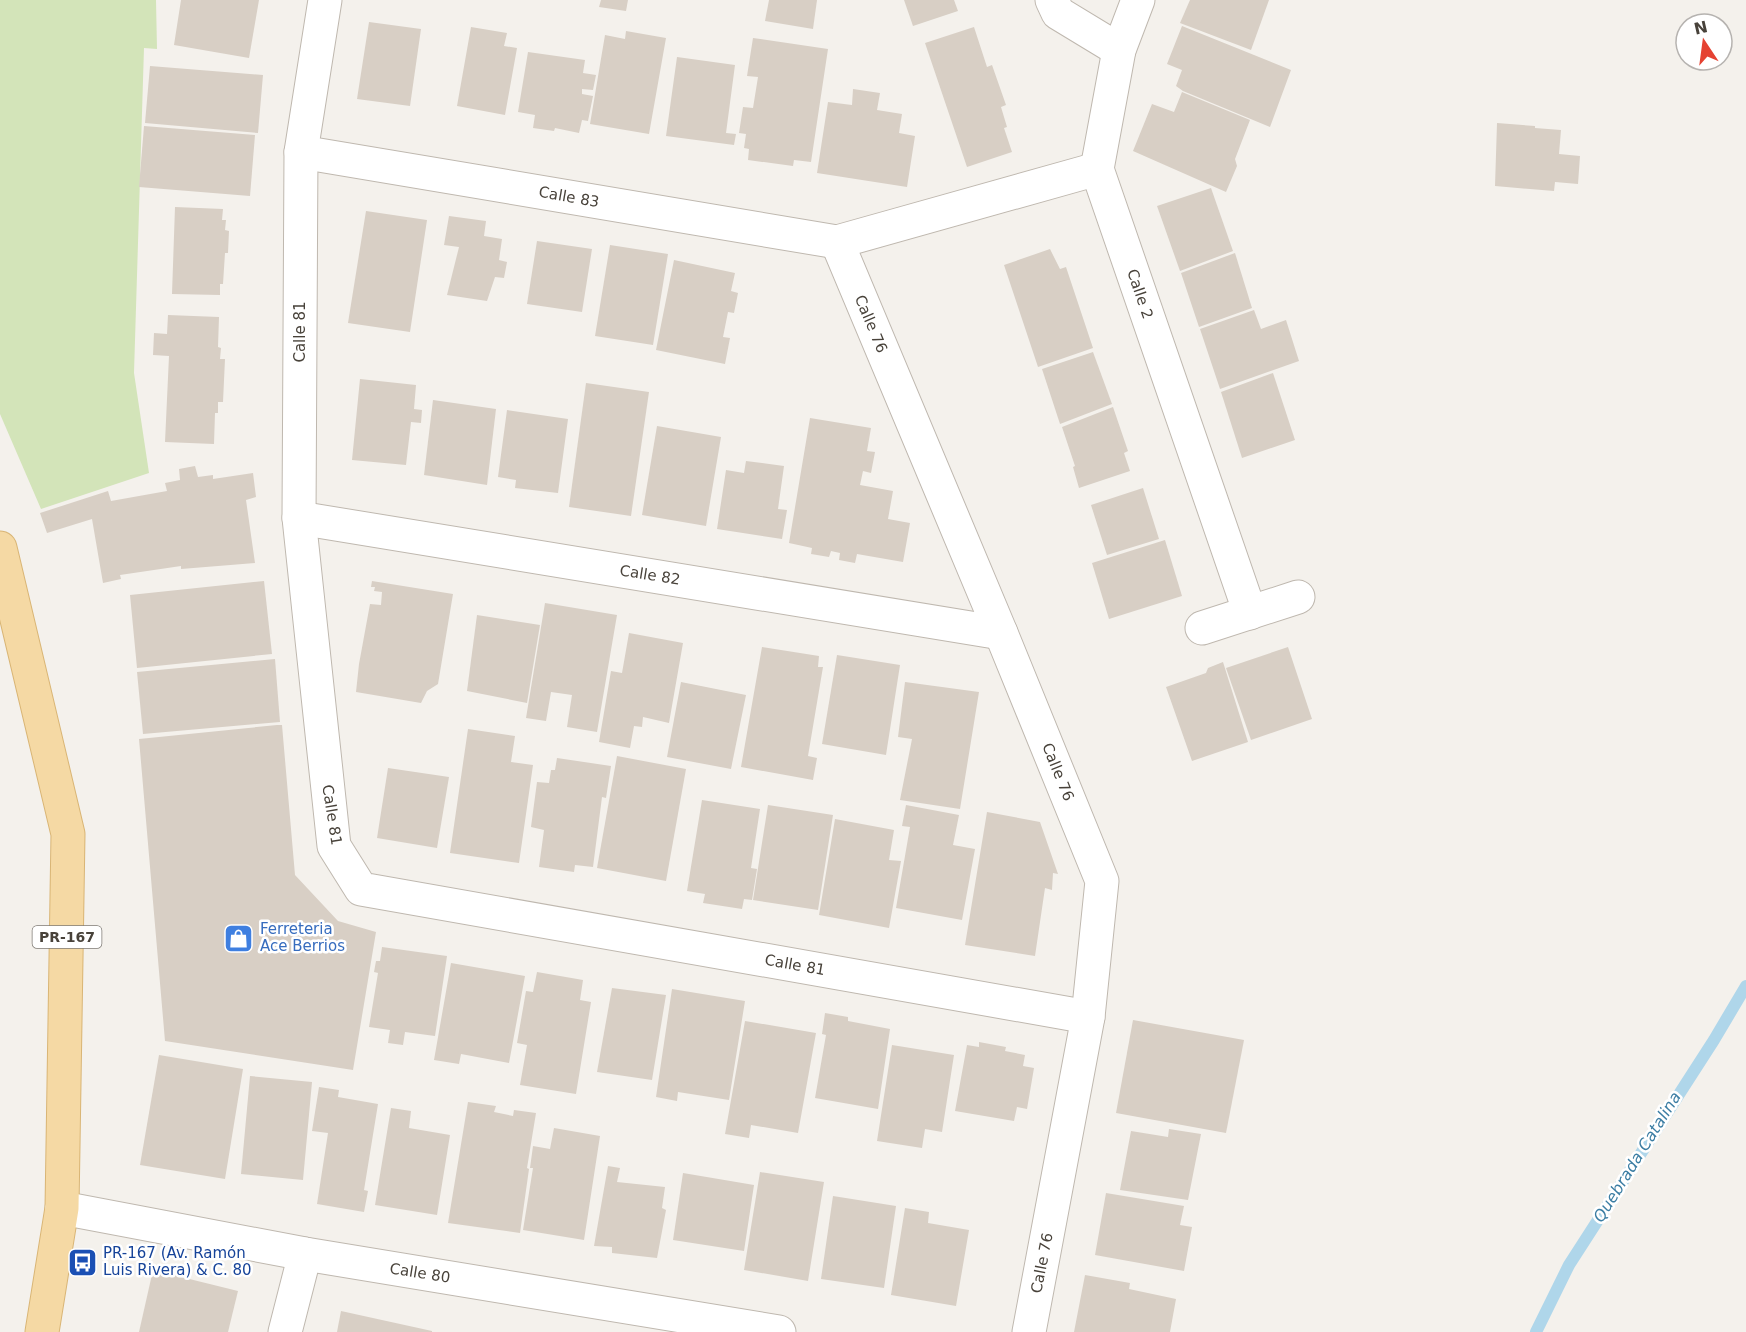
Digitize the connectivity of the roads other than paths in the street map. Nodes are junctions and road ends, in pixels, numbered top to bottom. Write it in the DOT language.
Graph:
graph roads {
  1 [pos="325,0"];
  2 [pos="1052,0"];
  3 [pos="1138,0"];
  4 [pos="1119,50"];
  5 [pos="301,152"];
  6 [pos="1097,169"];
  7 [pos="837,242"];
  8 [pos="299,518"];
  9 [pos="0,548"];
  10 [pos="1298,597"];
  11 [pos="1250,613"];
  12 [pos="1202,628"];
  13 [pos="1001,633"];
  14 [pos="1088,1017"];
  15 [pos="62,1208"];
  16 [pos="305,1254"];
  17 [pos="660,1323"];
  18 [pos="42,1332"];
  19 [pos="285,1332"];
  20 [pos="779,1332"];
  21 [pos="1029,1332"];
  1 -- 5 [label="street, Calle 81"];
  2 -- 4 [label="street"];
  3 -- 4 [label="street, Calle 2"];
  4 -- 6 [label="street, Calle 2"];
  5 -- 7 [label="street, Calle 83"];
  5 -- 8 [label="street, Calle 81"];
  6 -- 7 [label="street"];
  6 -- 11 [label="street, Calle 2"];
  7 -- 13 [label="street, Calle 76"];
  8 -- 13 [label="street, Calle 82"];
  8 -- 14 [label="street, Calle 81"];
  9 -- 15 [label="main road, PR-167"];
  10 -- 11 [label="street"];
  11 -- 12 [label="street"];
  13 -- 14 [label="street, Calle 76"];
  14 -- 21 [label="street, Calle 76"];
  15 -- 16 [label="street, Calle 80"];
  15 -- 18 [label="main road, PR-167"];
  16 -- 17 [label="street, Calle 80"];
  16 -- 19 [label="street"];
  17 -- 20 [label="street, Calle 80"];
}
